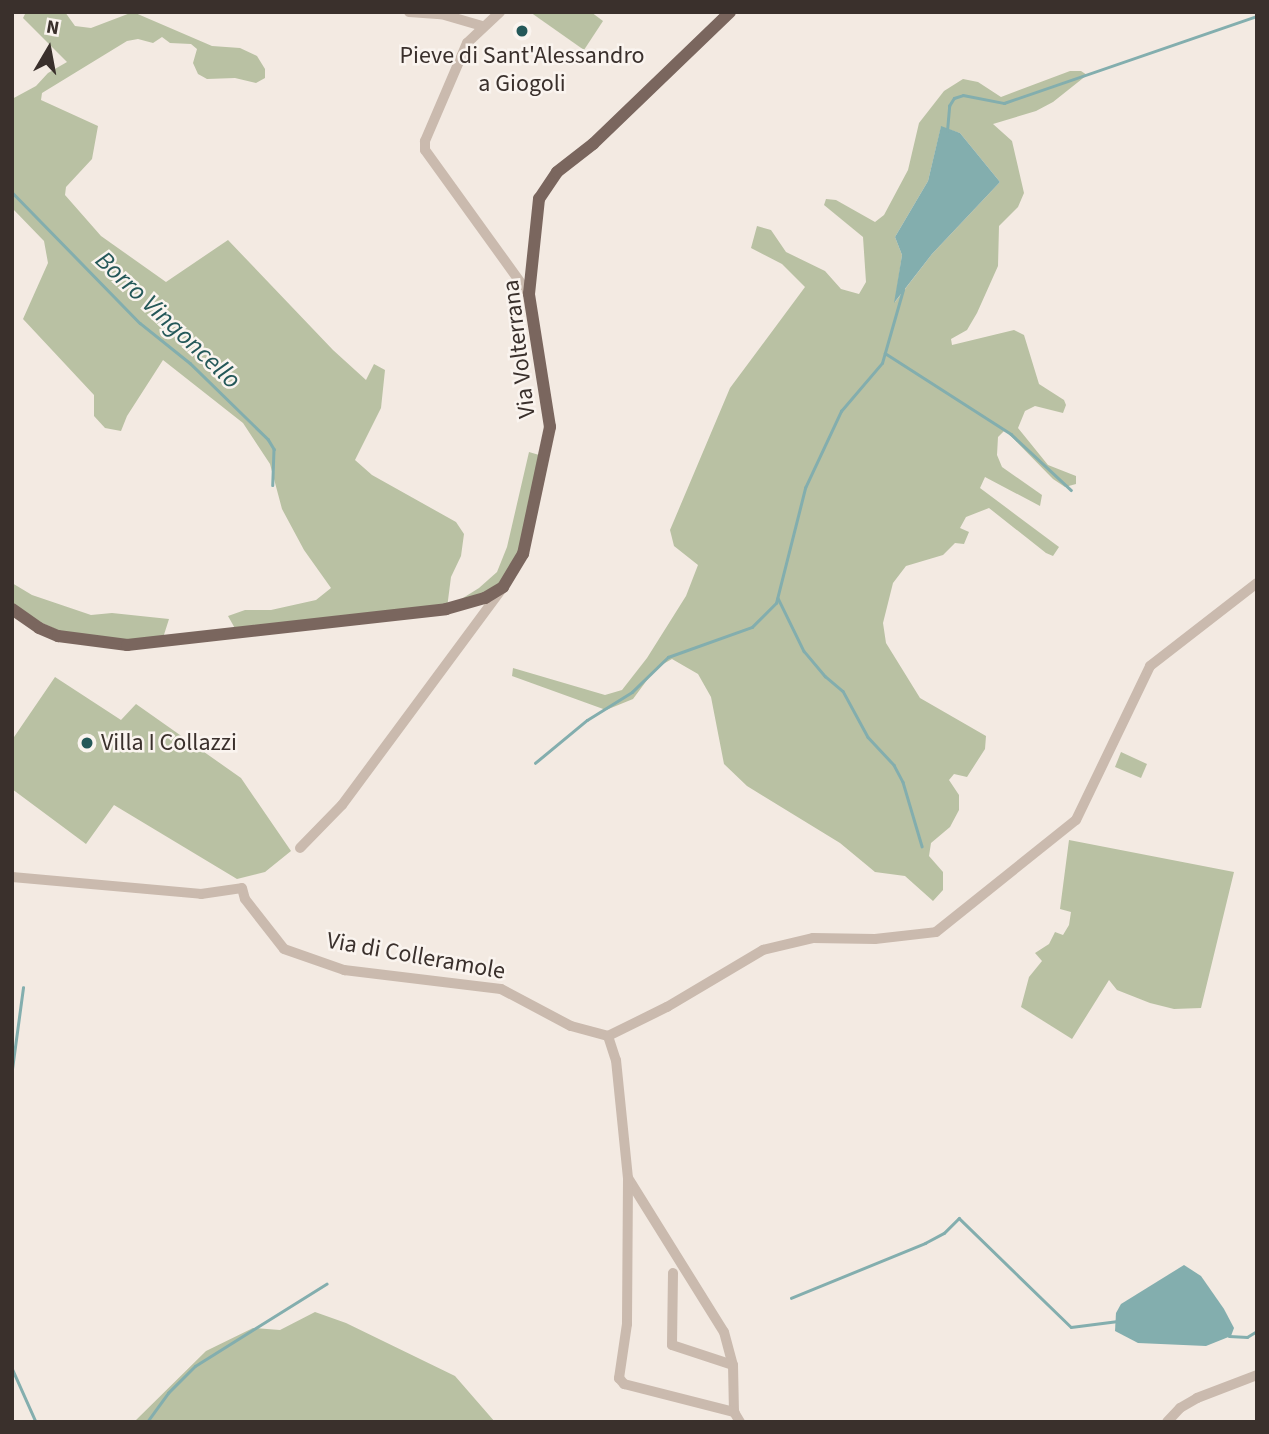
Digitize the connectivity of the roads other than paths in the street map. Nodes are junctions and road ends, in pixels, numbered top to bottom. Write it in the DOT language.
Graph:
graph roads {
  1 [pos="409,12"];
  2 [pos="500,12"];
  3 [pos="730,12"];
  4 [pos="482,26"];
  5 [pos="529,294"];
  6 [pos="1257,583"];
  7 [pos="503,587"];
  8 [pos="12,609"];
  9 [pos="300,848"];
  10 [pos="12,877"];
  11 [pos="608,1036"];
  12 [pos="628,1178"];
  13 [pos="673,1273"];
  14 [pos="733,1365"];
  15 [pos="1257,1375"];
  16 [pos="734,1412"];
  17 [pos="740,1422"];
  18 [pos="1167,1422"];
  1 -- 4 [label="street"];
  2 -- 4 [label="street"];
  3 -- 5 [label="main road, Via Volterrana"];
  4 -- 5 [label="street"];
  5 -- 7 [label="main road, Via Volterrana"];
  6 -- 11 [label="street"];
  7 -- 8 [label="main road"];
  7 -- 9 [label="street, Via Volterrana"];
  10 -- 11 [label="street, Via di Colleramole"];
  11 -- 12 [label="street"];
  12 -- 14 [label="street"];
  12 -- 16 [label="street"];
  13 -- 14 [label="street"];
  14 -- 16 [label="street"];
  15 -- 18 [label="street"];
  16 -- 17 [label="street"];
}
